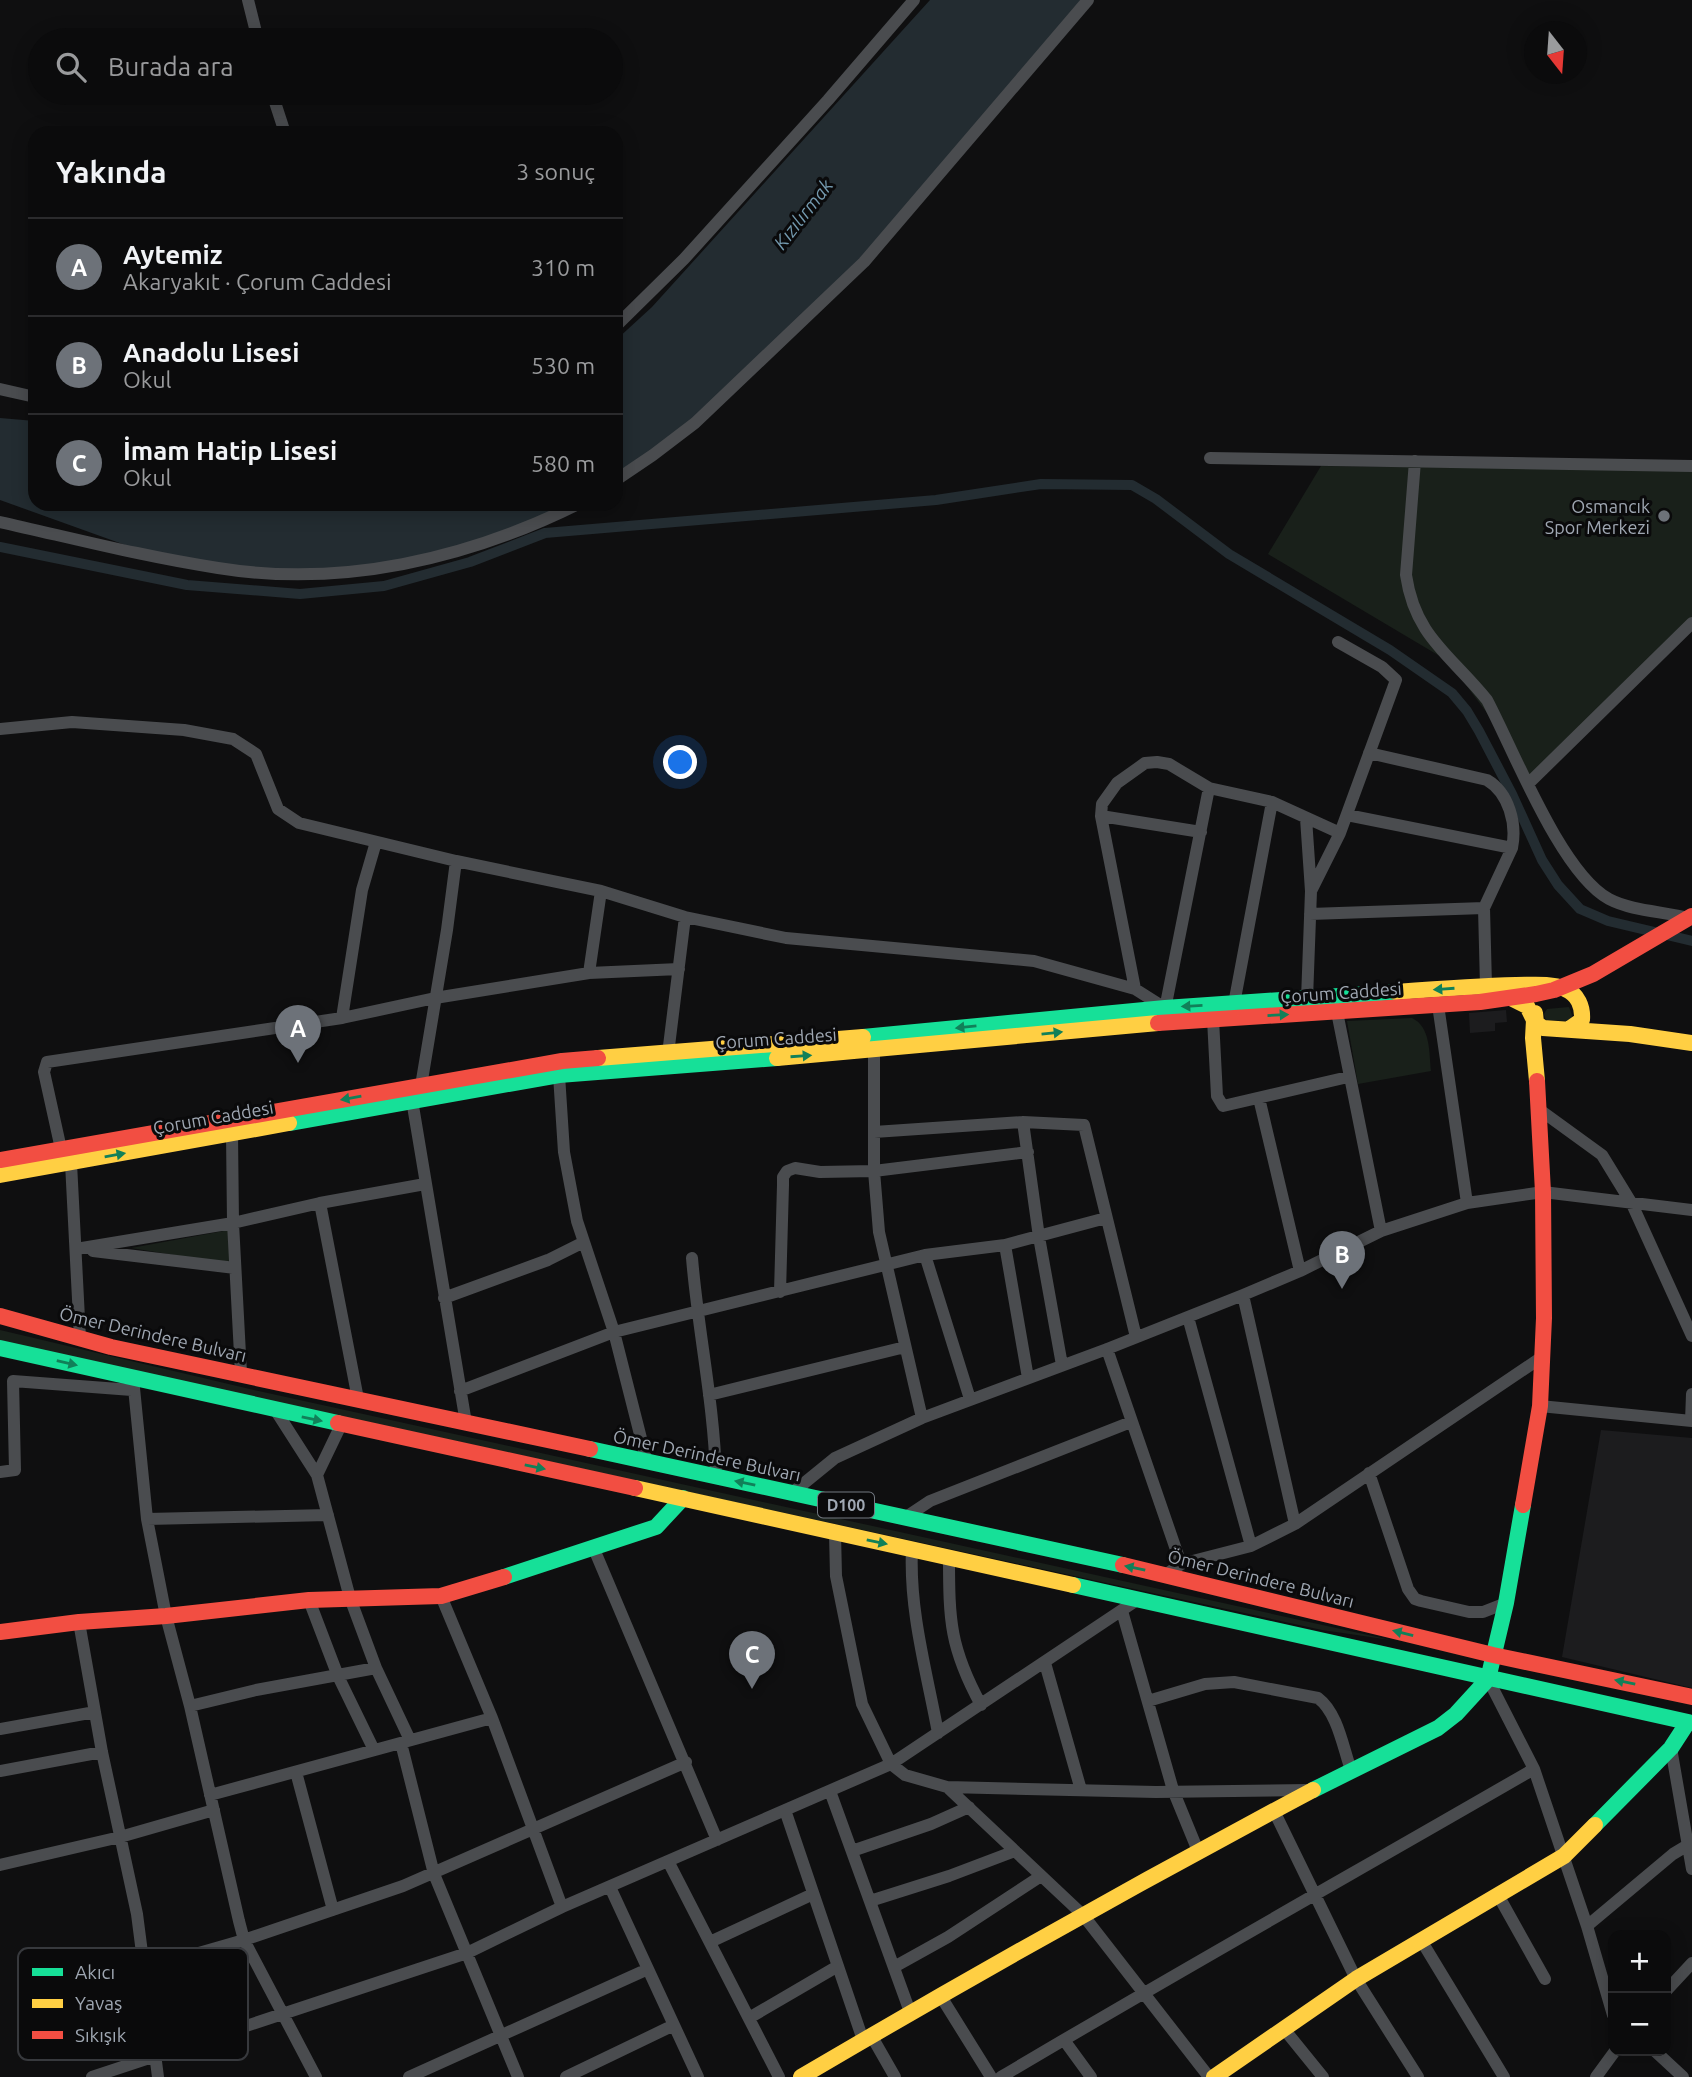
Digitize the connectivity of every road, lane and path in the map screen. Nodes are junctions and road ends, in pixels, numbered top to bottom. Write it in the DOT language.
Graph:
graph roads {
  1 [pos="248,0"];
  2 [pos="914,0"];
  3 [pos="1088,0"];
  4 [pos="255,28"];
  5 [pos="276,105"];
  6 [pos="283,126"];
  7 [pos="623,319"];
  8 [pos="0,389"];
  9 [pos="28,395"];
  10 [pos="1210,458"];
  11 [pos="1415,461"];
  12 [pos="1692,466"];
  13 [pos="623,475"];
  14 [pos="562,511"];
  15 [pos="0,522"];
  16 [pos="1692,623"];
  17 [pos="1338,642"];
  18 [pos="0,729"];
  19 [pos="1369,753"];
  20 [pos="1528,784"];
  21 [pos="1209,788"];
  22 [pos="1272,802"];
  23 [pos="1347,815"];
  24 [pos="1101,816"];
  25 [pos="1306,818"];
  26 [pos="1201,832"];
  27 [pos="1340,833"];
  28 [pos="376,842"];
  29 [pos="1512,848"];
  30 [pos="456,861"];
  31 [pos="601,891"];
  32 [pos="1311,891"];
  33 [pos="1484,908"];
  34 [pos="1310,914"];
  35 [pos="685,917"];
  36 [pos="1691,918"];
  37 [pos="679,969"];
  38 [pos="589,974"];
  39 [pos="1583,978"];
  40 [pos="1486,986"];
  41 [pos="1561,987"];
  42 [pos="1135,989"];
  43 [pos="1542,993"];
  44 [pos="435,998"];
  45 [pos="1511,998"];
  46 [pos="1307,999"];
  47 [pos="1579,1001"];
  48 [pos="1234,1004"];
  49 [pos="1438,1005"];
  50 [pos="1337,1012"];
  51 [pos="1164,1015"];
  52 [pos="342,1018"];
  53 [pos="1213,1019"];
  54 [pos="1537,1028"];
  55 [pos="1569,1029"];
  56 [pos="1630,1034"];
  57 [pos="874,1043"];
  58 [pos="1692,1043"];
  59 [pos="668,1054"];
  60 [pos="559,1075"];
  61 [pos="1348,1077"];
  62 [pos="421,1086"];
  63 [pos="1259,1098"];
  64 [pos="412,1100"];
  65 [pos="1540,1110"];
  66 [pos="1023,1122"];
  67 [pos="874,1132"];
  68 [pos="232,1134"];
  69 [pos="61,1149"];
  70 [pos="1028,1152"];
  71 [pos="0,1160"];
  72 [pos="71,1163"];
  73 [pos="874,1171"];
  74 [pos="0,1175"];
  75 [pos="425,1184"];
  76 [pos="1543,1192"];
  77 [pos="320,1203"];
  78 [pos="1467,1203"];
  79 [pos="1632,1204"];
  80 [pos="1692,1210"];
  81 [pos="1106,1218"];
  82 [pos="233,1223"];
  83 [pos="1381,1231"];
  84 [pos="1039,1237"];
  85 [pos="584,1242"];
  86 [pos="1004,1245"];
  87 [pos="76,1249"];
  88 [pos="925,1255"];
  89 [pos="692,1258"];
  90 [pos="886,1265"];
  91 [pos="235,1268"];
  92 [pos="1300,1271"];
  93 [pos="780,1292"];
  94 [pos="1243,1295"];
  95 [pos="444,1298"];
  96 [pos="696,1312"];
  97 [pos="0,1316"];
  98 [pos="1188,1317"];
  99 [pos="1688,1318"];
  100 [pos="614,1332"];
  101 [pos="1692,1336"];
  102 [pos="1136,1337"];
  103 [pos="80,1338"];
  104 [pos="905,1347"];
  105 [pos="0,1348"];
  106 [pos="1107,1349"];
  107 [pos="1542,1357"];
  108 [pos="1062,1365"];
  109 [pos="241,1373"];
  110 [pos="1028,1378"];
  111 [pos="132,1384"];
  112 [pos="460,1391"];
  113 [pos="1692,1394"];
  114 [pos="709,1395"];
  115 [pos="358,1399"];
  116 [pos="970,1399"];
  117 [pos="1540,1406"];
  118 [pos="276,1411"];
  119 [pos="922,1418"];
  120 [pos="1691,1421"];
  121 [pos="1131,1422"];
  122 [pos="466,1423"];
  123 [pos="341,1425"];
  124 [pos="647,1462"];
  125 [pos="0,1472"];
  126 [pos="1369,1473"];
  127 [pos="317,1475"];
  128 [pos="716,1477"];
  129 [pos="792,1493"];
  130 [pos="683,1498"];
  131 [pos="328,1515"];
  132 [pos="905,1518"];
  133 [pos="147,1519"];
  134 [pos="1294,1524"];
  135 [pos="835,1533"];
  136 [pos="1251,1546"];
  137 [pos="594,1549"];
  138 [pos="912,1549"];
  139 [pos="949,1557"];
  140 [pos="1181,1564"];
  141 [pos="1166,1574"];
  142 [pos="441,1596"];
  143 [pos="351,1598"];
  144 [pos="1138,1599"];
  145 [pos="309,1600"];
  146 [pos="1506,1603"];
  147 [pos="1122,1611"];
  148 [pos="166,1616"];
  149 [pos="79,1622"];
  150 [pos="0,1632"];
  151 [pos="1493,1655"];
  152 [pos="1045,1663"];
  153 [pos="376,1668"];
  154 [pos="338,1676"];
  155 [pos="1488,1679"];
  156 [pos="1692,1697"];
  157 [pos="1148,1701"];
  158 [pos="981,1705"];
  159 [pos="190,1706"];
  160 [pos="95,1712"];
  161 [pos="492,1718"];
  162 [pos="1690,1722"];
  163 [pos="0,1729"];
  164 [pos="938,1733"];
  165 [pos="406,1742"];
  166 [pos="1671,1748"];
  167 [pos="374,1750"];
  168 [pos="102,1752"];
  169 [pos="685,1762"];
  170 [pos="891,1764"];
  171 [pos="1534,1769"];
  172 [pos="1351,1770"];
  173 [pos="0,1771"];
  174 [pos="296,1772"];
  175 [pos="947,1787"];
  176 [pos="1081,1790"];
  177 [pos="1173,1790"];
  178 [pos="1314,1790"];
  179 [pos="830,1791"];
  180 [pos="210,1795"];
  181 [pos="969,1807"];
  182 [pos="785,1810"];
  183 [pos="214,1811"];
  184 [pos="1273,1811"];
  185 [pos="534,1830"];
  186 [pos="120,1837"];
  187 [pos="717,1840"];
  188 [pos="1688,1845"];
  189 [pos="852,1851"];
  190 [pos="1015,1851"];
  191 [pos="1198,1851"];
  192 [pos="1564,1856"];
  193 [pos="668,1861"];
  194 [pos="0,1865"];
  195 [pos="1692,1869"];
  196 [pos="434,1874"];
  197 [pos="1041,1876"];
  198 [pos="610,1887"];
  199 [pos="813,1894"];
  200 [pos="1317,1895"];
  201 [pos="1498,1895"];
  202 [pos="870,1901"];
  203 [pos="562,1907"];
  204 [pos="333,1910"];
  205 [pos="1083,1915"];
  206 [pos="1587,1926"];
  207 [pos="244,1940"];
  208 [pos="1421,1940"];
  209 [pos="710,1942"];
  210 [pos="141,1948"];
  211 [pos="216,1948"];
  212 [pos="467,1953"];
  213 [pos="1692,1963"];
  214 [pos="838,1966"];
  215 [pos="894,1967"];
  216 [pos="648,1969"];
  217 [pos="1356,1979"];
  218 [pos="1545,1979"];
  219 [pos="1671,1986"];
  220 [pos="1143,1993"];
  221 [pos="940,1995"];
  222 [pos="1608,1998"];
  223 [pos="910,2012"];
  224 [pos="282,2015"];
  225 [pos="749,2018"];
  226 [pos="674,2025"];
  227 [pos="248,2026"];
  228 [pos="1284,2029"];
  229 [pos="502,2035"];
  230 [pos="867,2038"];
  231 [pos="1064,2040"];
  232 [pos="1611,2056"];
  233 [pos="1660,2056"];
  234 [pos="144,2060"];
  235 [pos="92,2077"];
  236 [pos="316,2077"];
  237 [pos="409,2077"];
  238 [pos="518,2077"];
  239 [pos="566,2077"];
  240 [pos="698,2077"];
  241 [pos="779,2077"];
  242 [pos="801,2077"];
  243 [pos="895,2077"];
  244 [pos="991,2077"];
  245 [pos="1001,2077"];
  246 [pos="1091,2077"];
  247 [pos="1211,2077"];
  248 [pos="1323,2077"];
  249 [pos="1418,2077"];
  250 [pos="1504,2077"];
  251 [pos="1596,2077"];
  252 [pos="1683,2077"];
  1 -- 4 [label="street"];
  2 -- 7 [label="street"];
  3 -- 13 [label="street"];
  5 -- 6 [label="street"];
  8 -- 9 [label="street"];
  10 -- 11 [label="street"];
  11 -- 12 [label="street"];
  11 -- 20 [label="street"];
  14 -- 15 [label="street"];
  16 -- 20 [label="street"];
  17 -- 19 [label="street"];
  18 -- 28 [label="street"];
  19 -- 23 [label="street"];
  19 -- 29 [label="street"];
  20 -- 36 [label="street"];
  21 -- 22 [label="street"];
  21 -- 24 [label="street"];
  21 -- 26 [label="street"];
  22 -- 25 [label="street"];
  22 -- 48 [label="street"];
  23 -- 27 [label="street"];
  23 -- 29 [label="street"];
  24 -- 26 [label="street"];
  24 -- 42 [label="street"];
  25 -- 27 [label="street"];
  25 -- 32 [label="street"];
  26 -- 51 [label="street"];
  27 -- 32 [label="street"];
  28 -- 30 [label="street"];
  28 -- 52 [label="street"];
  29 -- 33 [label="street"];
  30 -- 31 [label="street"];
  30 -- 44 [label="street"];
  31 -- 35 [label="street"];
  31 -- 38 [label="street"];
  32 -- 34 [label="street"];
  33 -- 34 [label="street"];
  33 -- 40 [label="street"];
  34 -- 46 [label="street"];
  35 -- 37 [label="street"];
  35 -- 42 [label="street"];
  36 -- 39 [label="main road, Çorum Caddesi"];
  37 -- 38 [label="street"];
  37 -- 59 [label="street"];
  38 -- 44 [label="street"];
  39 -- 41 [label="main road, Çorum Caddesi"];
  39 -- 47 [label="main road"];
  40 -- 41 [label="main road, Çorum Caddesi"];
  40 -- 46 [label="main road, Çorum Caddesi, one-way"];
  41 -- 43 [label="main road, Çorum Caddesi"];
  41 -- 47 [label="main road"];
  42 -- 51 [label="street"];
  43 -- 45 [label="main road, Çorum Caddesi"];
  43 -- 54 [label="main road"];
  44 -- 52 [label="street"];
  44 -- 62 [label="street"];
  45 -- 49 [label="main road, Çorum Caddesi"];
  45 -- 54 [label="main road"];
  46 -- 48 [label="main road, Çorum Caddesi"];
  47 -- 55 [label="main road"];
  47 -- 56 [label="main road"];
  48 -- 51 [label="main road, Çorum Caddesi, one-way"];
  49 -- 50 [label="main road, Çorum Caddesi"];
  49 -- 78 [label="street"];
  53 -- 50 [label="main road, Çorum Caddesi, one-way"];
  50 -- 61 [label="street"];
  51 -- 53 [label="main road, Çorum Caddesi"];
  51 -- 57 [label="main road, Çorum Caddesi"];
  52 -- 69 [label="street"];
  53 -- 63 [label="street"];
  54 -- 55 [label="main road"];
  54 -- 65 [label="main road"];
  55 -- 56 [label="main road"];
  56 -- 58 [label="main road"];
  57 -- 59 [label="main road, Çorum Caddesi"];
  60 -- 57 [label="main road, Çorum Caddesi, one-way"];
  57 -- 67 [label="street"];
  59 -- 62 [label="main road, Çorum Caddesi"];
  60 -- 64 [label="main road, Çorum Caddesi"];
  60 -- 85 [label="street"];
  61 -- 63 [label="street"];
  61 -- 83 [label="street"];
  62 -- 69 [label="main road, Çorum Caddesi, one-way"];
  63 -- 92 [label="street"];
  64 -- 68 [label="main road, Çorum Caddesi"];
  64 -- 75 [label="street"];
  65 -- 76 [label="main road"];
  65 -- 79 [label="street"];
  66 -- 67 [label="street"];
  66 -- 70 [label="street"];
  66 -- 81 [label="street"];
  67 -- 73 [label="street"];
  72 -- 68 [label="main road, Çorum Caddesi, one-way"];
  68 -- 82 [label="street"];
  69 -- 71 [label="main road, Çorum Caddesi"];
  69 -- 72 [label="street"];
  70 -- 73 [label="street"];
  70 -- 84 [label="street"];
  72 -- 74 [label="main road, Çorum Caddesi"];
  72 -- 87 [label="street"];
  73 -- 90 [label="street"];
  73 -- 93 [label="street"];
  75 -- 77 [label="street"];
  75 -- 95 [label="street"];
  76 -- 78 [label="street"];
  76 -- 79 [label="street"];
  76 -- 107 [label="main road"];
  77 -- 82 [label="street"];
  77 -- 115 [label="street"];
  78 -- 83 [label="street"];
  79 -- 80 [label="street"];
  79 -- 99 [label="street"];
  81 -- 84 [label="street"];
  81 -- 102 [label="street"];
  82 -- 87 [label="street"];
  82 -- 91 [label="street"];
  83 -- 92 [label="street"];
  84 -- 86 [label="street"];
  84 -- 108 [label="street"];
  85 -- 95 [label="street"];
  85 -- 100 [label="street"];
  86 -- 88 [label="street"];
  86 -- 110 [label="street"];
  87 -- 91 [label="street"];
  87 -- 103 [label="street"];
  88 -- 90 [label="street"];
  88 -- 116 [label="street"];
  89 -- 96 [label="street"];
  90 -- 93 [label="street"];
  90 -- 104 [label="street"];
  91 -- 109 [label="street"];
  92 -- 94 [label="street"];
  93 -- 96 [label="street"];
  94 -- 98 [label="street"];
  94 -- 134 [label="street"];
  95 -- 112 [label="street"];
  96 -- 100 [label="street"];
  96 -- 114 [label="street"];
  97 -- 103 [label="main road, Ömer Derindere Bulvarı / D100"];
  98 -- 102 [label="street"];
  98 -- 136 [label="street"];
  99 -- 101 [label="street"];
  100 -- 112 [label="street"];
  100 -- 124 [label="street"];
  102 -- 106 [label="street"];
  103 -- 109 [label="main road, Ömer Derindere Bulvarı / D100"];
  104 -- 114 [label="street"];
  104 -- 119 [label="street"];
  105 -- 111 [label="main road, D100, one-way"];
  106 -- 108 [label="street"];
  106 -- 121 [label="street"];
  107 -- 117 [label="main road"];
  107 -- 126 [label="street"];
  108 -- 110 [label="street"];
  109 -- 115 [label="main road, Ömer Derindere Bulvarı / D100"];
  110 -- 116 [label="street"];
  111 -- 118 [label="main road, D100"];
  111 -- 125 [label="street"];
  111 -- 133 [label="street"];
  112 -- 122 [label="street"];
  113 -- 120 [label="street"];
  114 -- 128 [label="street"];
  115 -- 122 [label="main road, Ömer Derindere Bulvarı / D100"];
  116 -- 119 [label="street"];
  117 -- 120 [label="street"];
  117 -- 146 [label="main road"];
  118 -- 123 [label="main road, D100, one-way"];
  118 -- 127 [label="street"];
  119 -- 129 [label="street"];
  121 -- 132 [label="street"];
  121 -- 140 [label="street"];
  122 -- 124 [label="main road, Ömer Derindere Bulvarı / D100"];
  123 -- 127 [label="street"];
  123 -- 130 [label="main road, D100, one-way"];
  124 -- 128 [label="main road, Ömer Derindere Bulvarı / D100"];
  126 -- 134 [label="street"];
  126 -- 146 [label="street"];
  127 -- 131 [label="street"];
  129 -- 128 [label="main road, Ömer Derindere Bulvarı / D100, one-way"];
  129 -- 132 [label="main road, Ömer Derindere Bulvarı / D100"];
  130 -- 135 [label="main road, D100"];
  130 -- 137 [label="main road"];
  131 -- 133 [label="street"];
  131 -- 143 [label="street"];
  141 -- 132 [label="main road, Ömer Derindere Bulvarı / D100, one-way"];
  133 -- 148 [label="street"];
  134 -- 136 [label="street"];
  135 -- 138 [label="main road, D100, one-way"];
  135 -- 170 [label="street"];
  136 -- 140 [label="street"];
  137 -- 142 [label="main road"];
  137 -- 169 [label="street"];
  138 -- 139 [label="main road, D100"];
  138 -- 164 [label="street"];
  139 -- 144 [label="main road, D100"];
  139 -- 158 [label="street"];
  140 -- 141 [label="street"];
  151 -- 141 [label="main road, Ömer Derindere Bulvarı / D100, one-way"];
  142 -- 143 [label="main road"];
  142 -- 161 [label="street"];
  143 -- 145 [label="main road"];
  143 -- 153 [label="street"];
  144 -- 147 [label="street"];
  144 -- 155 [label="main road, D100"];
  145 -- 148 [label="main road"];
  145 -- 154 [label="street"];
  146 -- 151 [label="main road"];
  147 -- 152 [label="street"];
  147 -- 157 [label="street"];
  148 -- 149 [label="main road"];
  148 -- 159 [label="street"];
  149 -- 150 [label="main road"];
  149 -- 160 [label="street"];
  151 -- 155 [label="main road"];
  156 -- 151 [label="main road, Ömer Derindere Bulvarı / D100, one-way"];
  152 -- 158 [label="street"];
  152 -- 176 [label="street"];
  153 -- 154 [label="street"];
  153 -- 165 [label="street"];
  154 -- 159 [label="street"];
  154 -- 167 [label="street"];
  155 -- 162 [label="main road, D100"];
  155 -- 171 [label="street"];
  155 -- 172 [label="main road"];
  157 -- 172 [label="street"];
  157 -- 177 [label="street"];
  158 -- 164 [label="street"];
  159 -- 180 [label="street"];
  160 -- 163 [label="street"];
  160 -- 168 [label="street"];
  161 -- 165 [label="street"];
  161 -- 185 [label="street"];
  162 -- 166 [label="main road"];
  164 -- 170 [label="street"];
  165 -- 167 [label="street"];
  165 -- 196 [label="street"];
  166 -- 188 [label="street"];
  166 -- 192 [label="main road"];
  167 -- 174 [label="street"];
  168 -- 173 [label="street"];
  168 -- 186 [label="street"];
  169 -- 185 [label="street"];
  169 -- 187 [label="street"];
  170 -- 175 [label="street"];
  170 -- 179 [label="street"];
  171 -- 192 [label="street"];
  171 -- 200 [label="street"];
  172 -- 178 [label="main road"];
  174 -- 180 [label="street"];
  174 -- 204 [label="street"];
  175 -- 176 [label="street"];
  175 -- 181 [label="street"];
  176 -- 177 [label="street"];
  177 -- 178 [label="street"];
  177 -- 191 [label="street"];
  178 -- 184 [label="main road"];
  179 -- 182 [label="street"];
  179 -- 189 [label="street"];
  180 -- 183 [label="street"];
  181 -- 189 [label="street"];
  181 -- 190 [label="street"];
  182 -- 187 [label="street"];
  182 -- 199 [label="street"];
  183 -- 186 [label="street"];
  183 -- 207 [label="street"];
  184 -- 191 [label="main road"];
  184 -- 200 [label="street"];
  185 -- 196 [label="street"];
  185 -- 203 [label="street"];
  186 -- 194 [label="street"];
  186 -- 210 [label="street"];
  187 -- 193 [label="street"];
  188 -- 195 [label="street"];
  188 -- 206 [label="street"];
  189 -- 202 [label="street"];
  190 -- 197 [label="street"];
  190 -- 202 [label="street"];
  191 -- 205 [label="main road"];
  192 -- 201 [label="main road"];
  192 -- 206 [label="street"];
  193 -- 198 [label="street"];
  193 -- 209 [label="street"];
  196 -- 204 [label="street"];
  196 -- 212 [label="street"];
  197 -- 205 [label="street"];
  197 -- 215 [label="street"];
  198 -- 203 [label="street"];
  198 -- 216 [label="street"];
  199 -- 209 [label="street"];
  199 -- 214 [label="street"];
  200 -- 217 [label="street"];
  200 -- 220 [label="street"];
  201 -- 208 [label="main road"];
  201 -- 218 [label="street"];
  202 -- 215 [label="street"];
  203 -- 212 [label="street"];
  204 -- 207 [label="street"];
  205 -- 220 [label="street"];
  205 -- 221 [label="main road"];
  206 -- 222 [label="street"];
  207 -- 211 [label="street"];
  207 -- 224 [label="street"];
  208 -- 217 [label="main road"];
  208 -- 250 [label="street"];
  209 -- 225 [label="street"];
  212 -- 224 [label="street"];
  212 -- 229 [label="street"];
  213 -- 219 [label="street"];
  214 -- 225 [label="street"];
  214 -- 230 [label="street"];
  215 -- 223 [label="street"];
  216 -- 226 [label="street"];
  216 -- 229 [label="street"];
  217 -- 228 [label="main road"];
  217 -- 249 [label="street"];
  220 -- 231 [label="street"];
  220 -- 247 [label="street"];
  221 -- 223 [label="main road"];
  221 -- 244 [label="street"];
  223 -- 230 [label="main road"];
  224 -- 227 [label="street"];
  224 -- 236 [label="street"];
  225 -- 241 [label="street"];
  226 -- 239 [label="street"];
  226 -- 240 [label="street"];
  228 -- 247 [label="main road"];
  228 -- 248 [label="street"];
  229 -- 237 [label="street"];
  229 -- 238 [label="street"];
  230 -- 242 [label="main road"];
  230 -- 243 [label="street"];
  231 -- 245 [label="street"];
  231 -- 246 [label="street"];
  232 -- 251 [label="street"];
  233 -- 252 [label="street"];
  234 -- 235 [label="street"];
}
